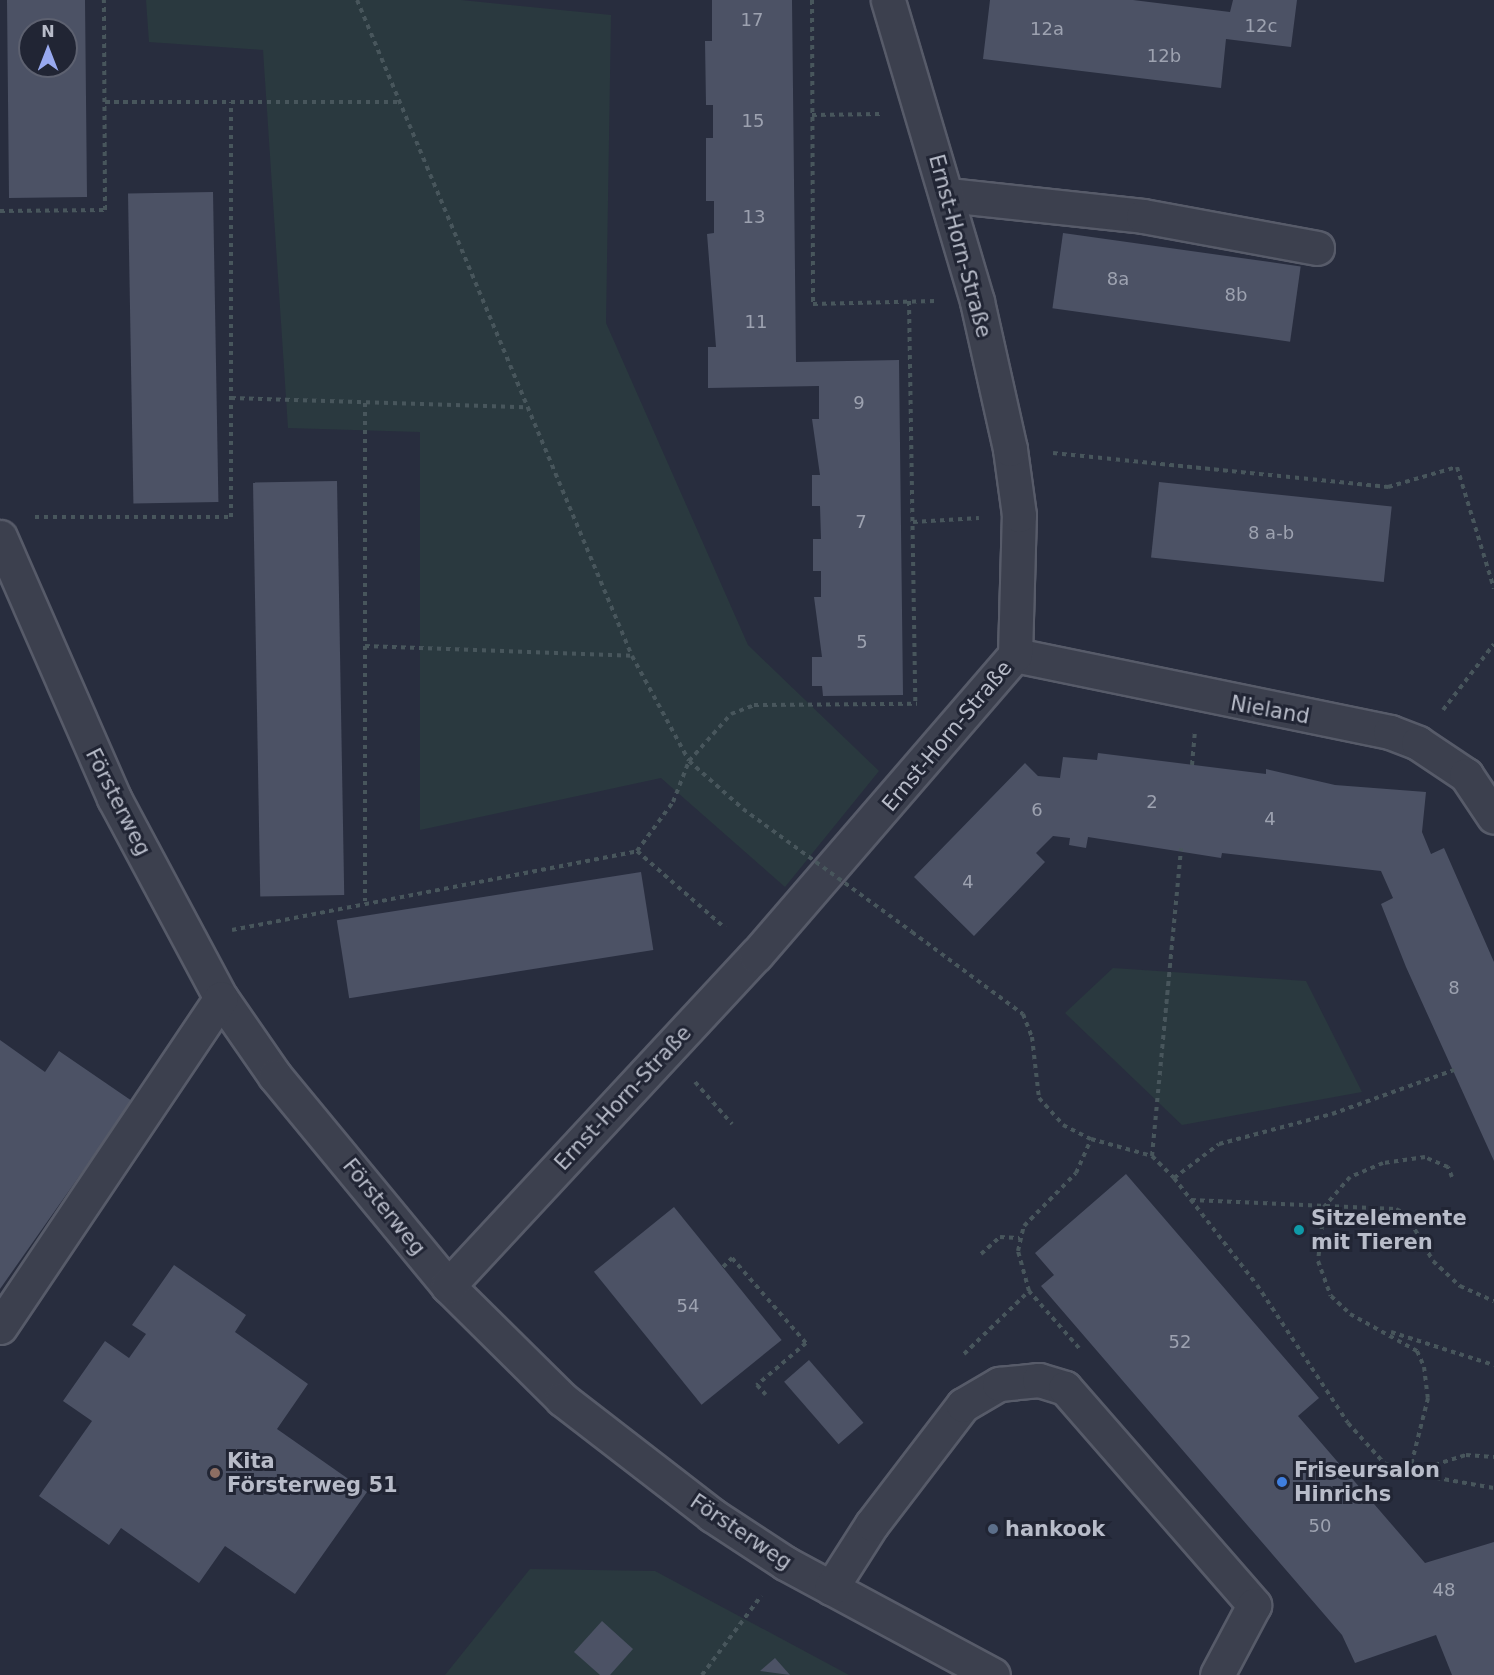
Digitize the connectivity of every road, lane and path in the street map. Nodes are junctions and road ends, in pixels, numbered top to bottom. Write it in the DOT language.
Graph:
graph roads {
  1 [pos="104,0"];
  2 [pos="357,0"];
  3 [pos="812,0"];
  4 [pos="888,0"];
  5 [pos="105,102"];
  6 [pos="231,102"];
  7 [pos="401,102"];
  8 [pos="923,114"];
  9 [pos="812,115"];
  10 [pos="948,195"];
  11 [pos="0,211"];
  12 [pos="1317,248"];
  13 [pos="977,301"];
  14 [pos="909,302"];
  15 [pos="231,398"];
  16 [pos="365,403"];
  17 [pos="525,407"];
  18 [pos="1010,448"];
  19 [pos="1019,515"];
  20 [pos="913,522"];
  21 [pos="12,527"];
  22 [pos="1494,589"];
  23 [pos="365,646"];
  24 [pos="1493,647"];
  25 [pos="632,656"];
  26 [pos="1015,656"];
  27 [pos="902,703"];
  28 [pos="915,704"];
  29 [pos="1418,743"];
  30 [pos="689,761"];
  31 [pos="1494,817"];
  32 [pos="1181,848"];
  33 [pos="636,851"];
  34 [pos="365,901"];
  35 [pos="190,939"];
  36 [pos="756,955"];
  37 [pos="221,998"];
  38 [pos="667,1050"];
  39 [pos="1454,1070"];
  40 [pos="732,1124"];
  41 [pos="1091,1139"];
  42 [pos="1152,1156"];
  43 [pos="1452,1177"];
  44 [pos="1174,1178"];
  45 [pos="1190,1200"];
  46 [pos="1324,1207"];
  47 [pos="1019,1238"];
  48 [pos="981,1254"];
  49 [pos="723,1267"];
  50 [pos="448,1286"];
  51 [pos="1494,1301"];
  52 [pos="0,1327"];
  53 [pos="1387,1331"];
  54 [pos="1083,1353"];
  55 [pos="1494,1365"];
  56 [pos="766,1395"];
  57 [pos="1494,1457"];
  58 [pos="1409,1473"];
  59 [pos="1494,1488"];
  60 [pos="785,1563"];
  61 [pos="831,1588"];
  62 [pos="702,1675"];
  63 [pos="993,1675"];
  64 [pos="1217,1675"];
  1 -- 5 [label="path"];
  2 -- 7 [label="path"];
  3 -- 9 [label="path"];
  4 -- 8 [label="street, Ernst-Horn-Straße"];
  5 -- 6 [label="path"];
  5 -- 11 [label="path"];
  6 -- 7 [label="path"];
  6 -- 15 [label="path"];
  7 -- 17 [label="path"];
  8 -- 9 [label="path"];
  8 -- 10 [label="street, Ernst-Horn-Straße"];
  9 -- 14 [label="path"];
  10 -- 12 [label="street"];
  10 -- 13 [label="street, Ernst-Horn-Straße"];
  13 -- 14 [label="path"];
  13 -- 18 [label="street, Ernst-Horn-Straße"];
  14 -- 20 [label="path"];
  15 -- 16 [label="path"];
  15 -- 21 [label="path"];
  16 -- 17 [label="path"];
  16 -- 23 [label="path"];
  17 -- 25 [label="path"];
  18 -- 19 [label="street, Ernst-Horn-Straße"];
  18 -- 22 [label="path"];
  19 -- 20 [label="path"];
  19 -- 26 [label="street, Ernst-Horn-Straße"];
  20 -- 28 [label="path"];
  21 -- 35 [label="street, Försterweg"];
  23 -- 25 [label="path"];
  23 -- 34 [label="path"];
  24 -- 29 [label="path"];
  25 -- 30 [label="path"];
  26 -- 29 [label="street, Nieland"];
  26 -- 36 [label="street, Ernst-Horn-Straße"];
  27 -- 30 [label="path"];
  29 -- 31 [label="street, Nieland"];
  30 -- 33 [label="path"];
  30 -- 41 [label="path, bridge"];
  32 -- 42 [label="path"];
  33 -- 34 [label="path"];
  33 -- 36 [label="path"];
  34 -- 35 [label="path"];
  35 -- 37 [label="street, Försterweg"];
  36 -- 38 [label="street, Ernst-Horn-Straße"];
  37 -- 50 [label="street, Försterweg"];
  37 -- 52 [label="street"];
  38 -- 40 [label="path"];
  38 -- 50 [label="street, Ernst-Horn-Straße"];
  39 -- 44 [label="path"];
  41 -- 42 [label="path"];
  41 -- 47 [label="path"];
  42 -- 44 [label="path"];
  43 -- 46 [label="path"];
  44 -- 45 [label="path"];
  45 -- 46 [label="path"];
  45 -- 58 [label="path"];
  46 -- 51 [label="path"];
  46 -- 53 [label="path"];
  47 -- 48 [label="path"];
  47 -- 54 [label="path"];
  49 -- 56 [label="path"];
  50 -- 60 [label="street, Försterweg"];
  53 -- 55 [label="path"];
  53 -- 58 [label="path"];
  57 -- 58 [label="path"];
  58 -- 59 [label="path"];
  60 -- 61 [label="street, Försterweg"];
  60 -- 62 [label="path"];
  61 -- 63 [label="street, Försterweg"];
  61 -- 64 [label="street"];
}
